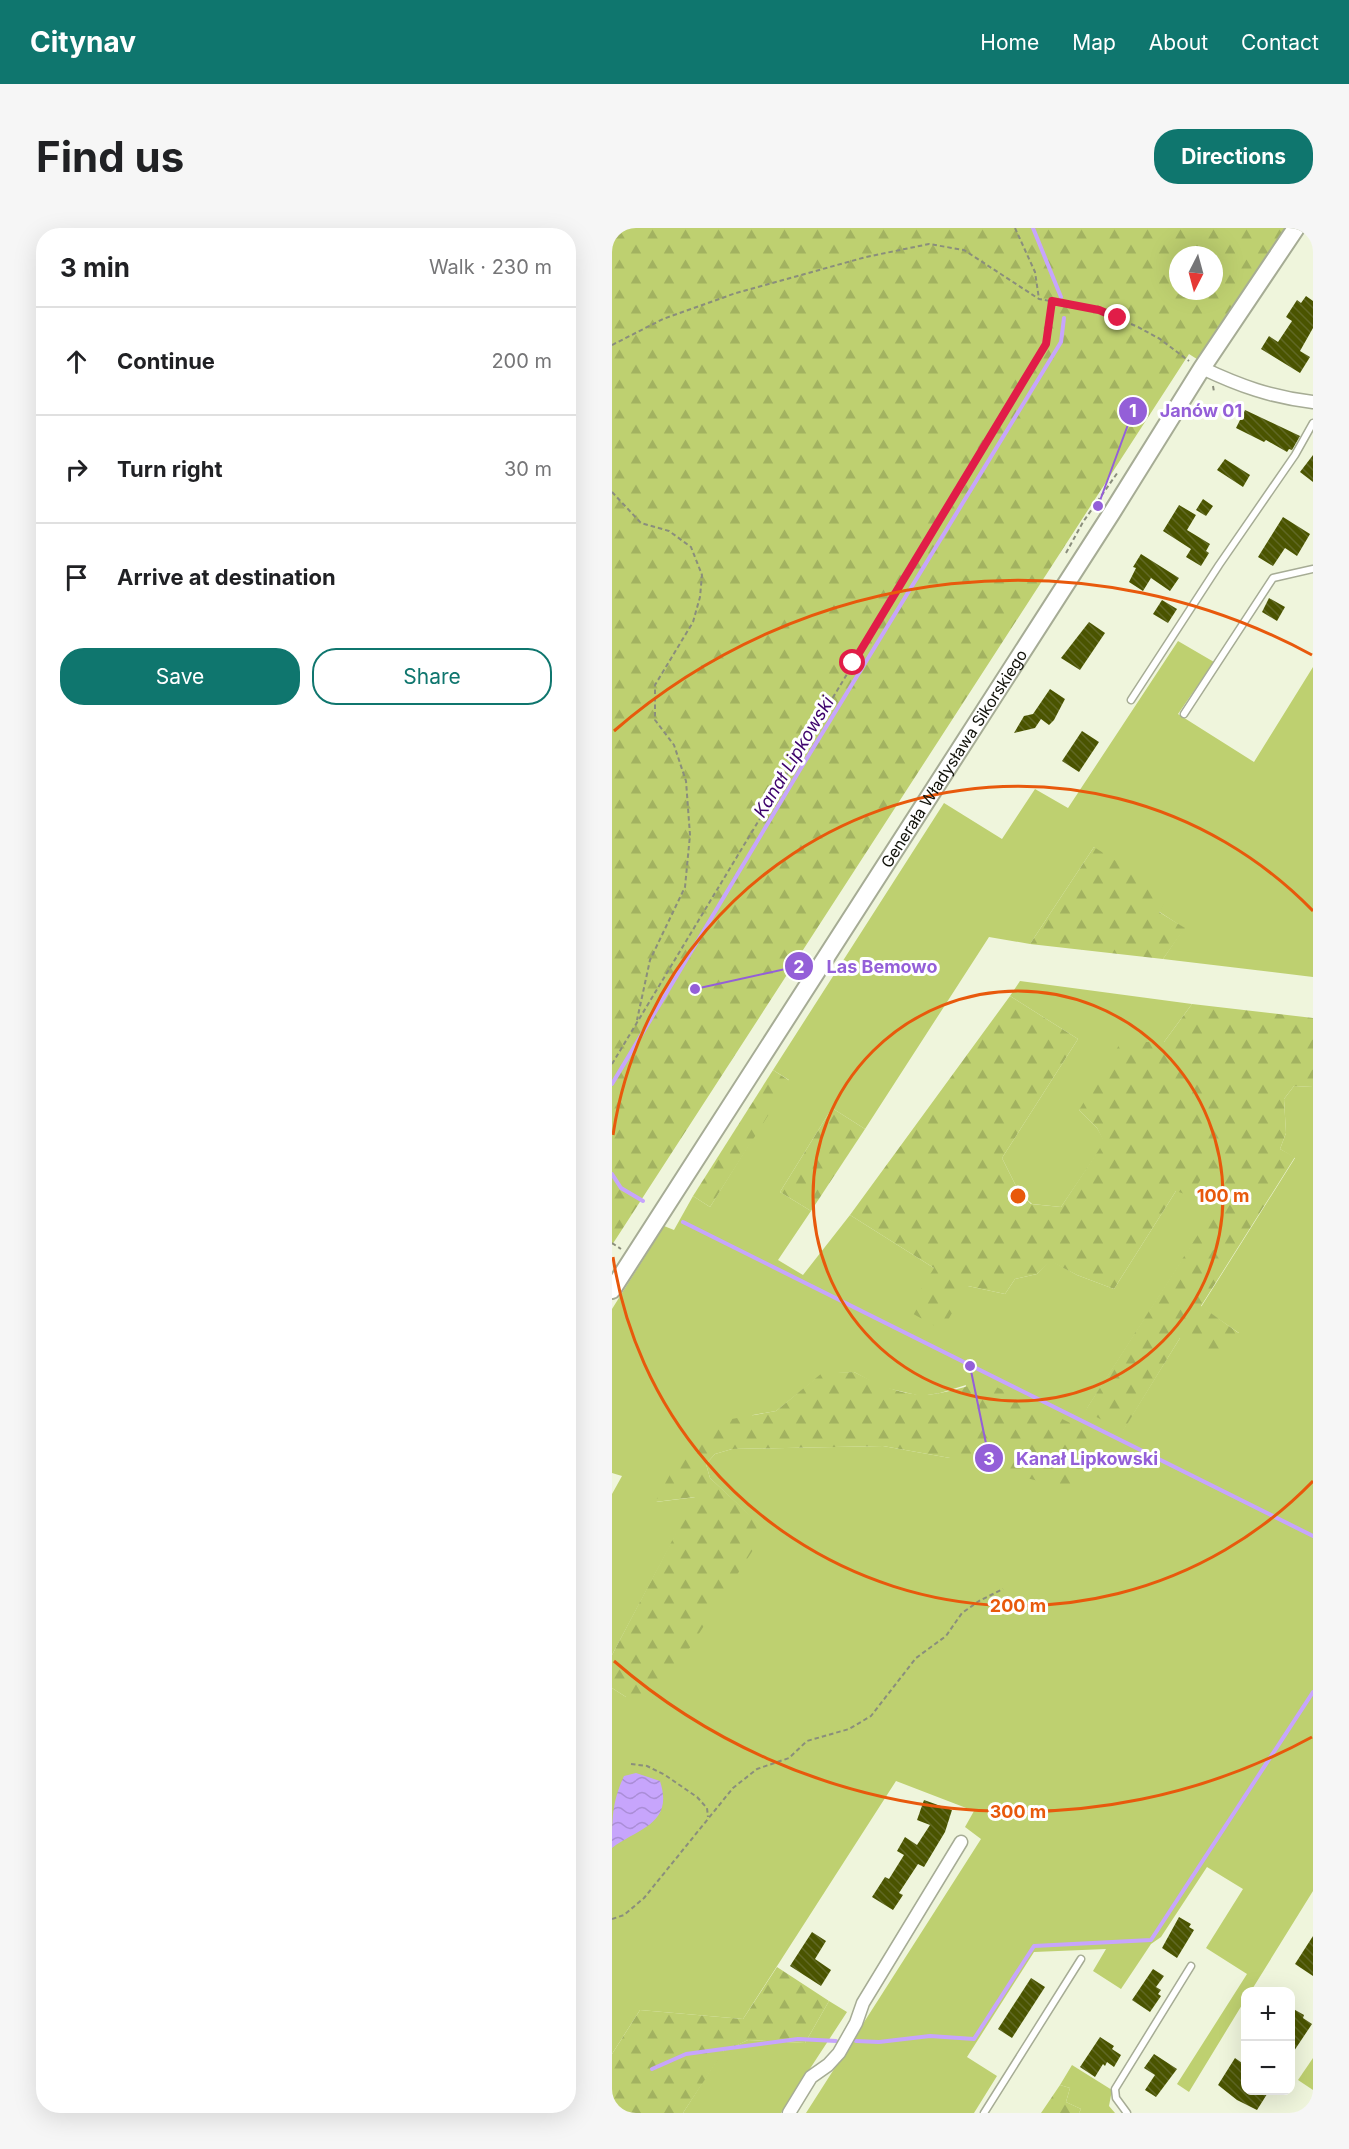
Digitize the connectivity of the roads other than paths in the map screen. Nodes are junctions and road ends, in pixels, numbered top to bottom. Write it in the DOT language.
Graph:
graph roads {
  1 [pos="1296,228"];
  2 [pos="1197,365"];
  3 [pos="1313,402"];
  4 [pos="1313,423"];
  5 [pos="1313,569"];
  6 [pos="1131,700"];
  7 [pos="1184,714"];
  8 [pos="612,1290"];
  9 [pos="961,1842"];
  10 [pos="1081,1959"];
  11 [pos="1191,1966"];
  12 [pos="789,2113"];
  13 [pos="984,2113"];
  14 [pos="1126,2113"];
  1 -- 2 [label="main road, Generała Władysława Sikorskiego"];
  2 -- 3 [label="street"];
  2 -- 8 [label="main road, Generała Władysława Sikorskiego"];
  4 -- 6 [label="lane"];
  5 -- 7 [label="lane"];
  9 -- 12 [label="street"];
  10 -- 13 [label="lane"];
  11 -- 14 [label="lane"];
}
